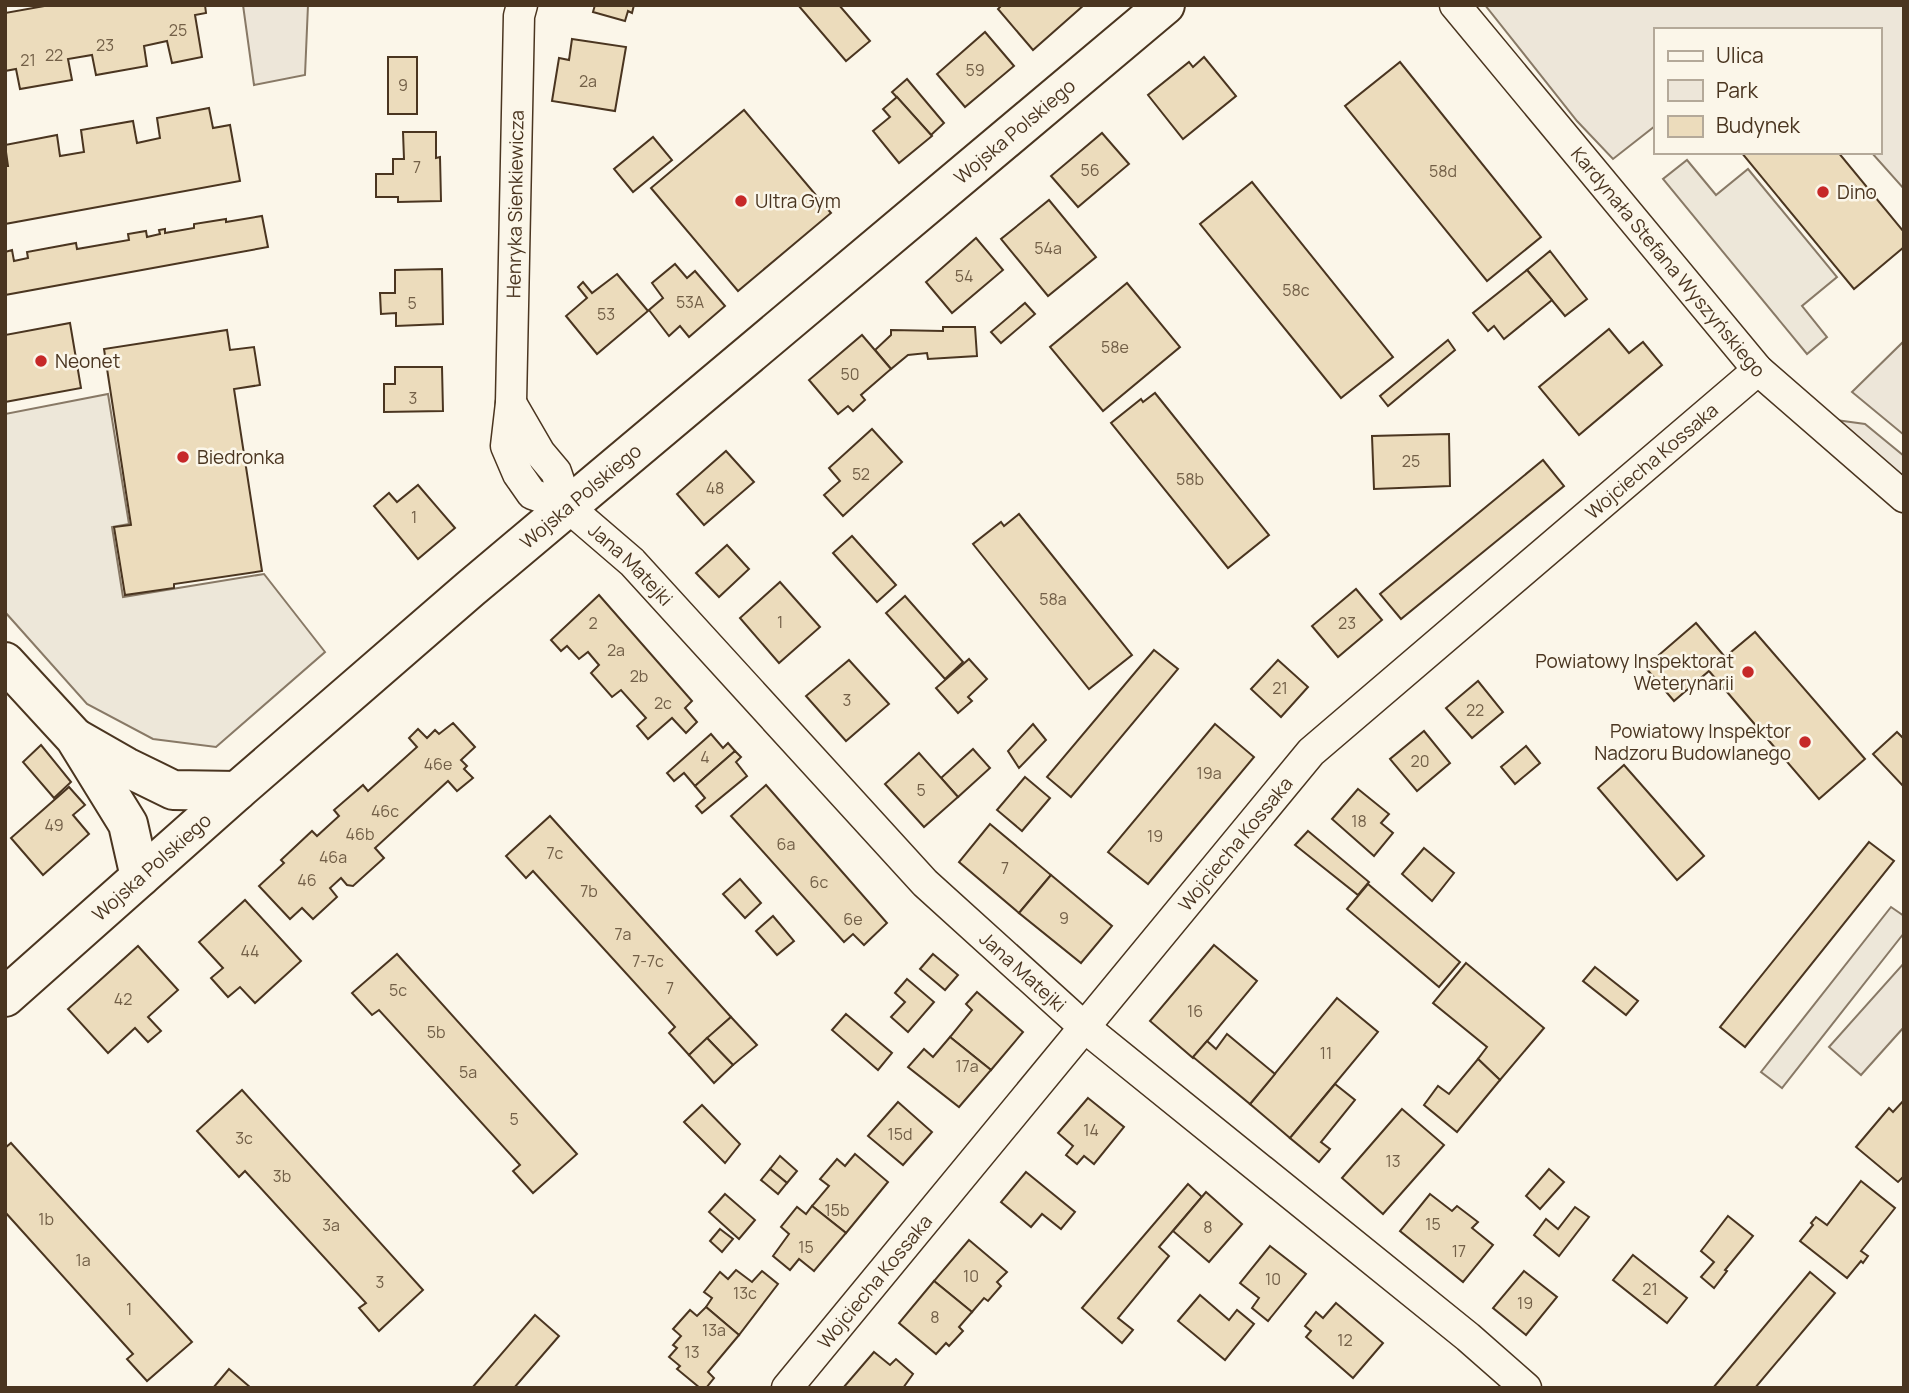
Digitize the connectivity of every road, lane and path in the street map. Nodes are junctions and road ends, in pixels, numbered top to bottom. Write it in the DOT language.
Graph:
graph roads {
  1 [pos="522,5"];
  2 [pos="1165,5"];
  3 [pos="1455,5"];
  4 [pos="1758,370"];
  5 [pos="1904,497"];
  6 [pos="568,507"];
  7 [pos="5,662"];
  8 [pos="75,738"];
  9 [pos="237,791"];
  10 [pos="140,877"];
  11 [pos="5,997"];
  12 [pos="1083,1026"];
  13 [pos="787,1388"];
  14 [pos="1526,1388"];
  1 -- 6 [label="street, Henryka Sienkiewicza"];
  2 -- 6 [label="street, Wojska Polskiego"];
  3 -- 4 [label="street, Kardynała Stefana Wyszyńskiego"];
  4 -- 5 [label="street, Kardynała Stefana Wyszyńskiego"];
  4 -- 12 [label="street, Wojciecha Kossaka"];
  6 -- 9 [label="street, Wojska Polskiego"];
  6 -- 12 [label="street, Jana Matejki"];
  7 -- 8 [label="street"];
  8 -- 9 [label="street"];
  8 -- 10 [label="street"];
  9 -- 10 [label="street, Wojska Polskiego"];
  10 -- 11 [label="street, Wojska Polskiego"];
  12 -- 13 [label="street, Wojciecha Kossaka"];
  12 -- 14 [label="street, Jana Matejki"];
}
